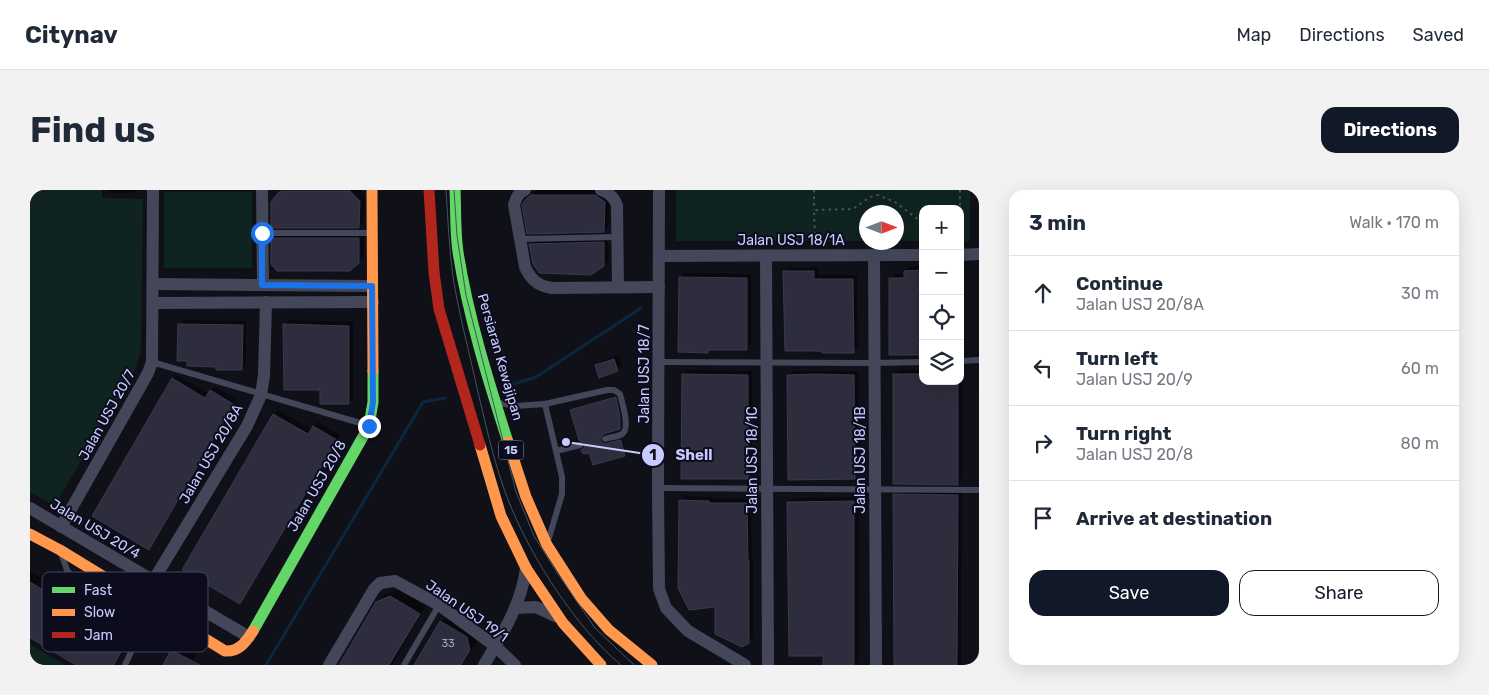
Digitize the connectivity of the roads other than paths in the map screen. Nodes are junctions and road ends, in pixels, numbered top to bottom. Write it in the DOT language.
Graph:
graph roads {
  1 [pos="153,190"];
  2 [pos="262,190"];
  3 [pos="372,190"];
  4 [pos="429,190"];
  5 [pos="525,190"];
  6 [pos="601,190"];
  7 [pos="659,190"];
  8 [pos="456,192"];
  9 [pos="262,233"];
  10 [pos="372,233"];
  11 [pos="618,236"];
  12 [pos="520,239"];
  13 [pos="964,254"];
  14 [pos="979,254"];
  15 [pos="874,255"];
  16 [pos="919,255"];
  17 [pos="659,256"];
  18 [pos="766,256"];
  19 [pos="154,284"];
  20 [pos="262,285"];
  21 [pos="372,286"];
  22 [pos="618,287"];
  23 [pos="658,287"];
  24 [pos="266,302"];
  25 [pos="372,302"];
  26 [pos="154,303"];
  27 [pos="979,360"];
  28 [pos="964,361"];
  29 [pos="152,362"];
  30 [pos="659,362"];
  31 [pos="919,362"];
  32 [pos="767,363"];
  33 [pos="874,364"];
  34 [pos="261,395"];
  35 [pos="495,401"];
  36 [pos="545,404"];
  37 [pos="369,426"];
  38 [pos="605,439"];
  39 [pos="580,445"];
  40 [pos="556,451"];
  41 [pos="658,488"];
  42 [pos="767,488"];
  43 [pos="875,489"];
  44 [pos="979,490"];
  45 [pos="30,508"];
  46 [pos="61,527"];
  47 [pos="30,534"];
  48 [pos="547,544"];
  49 [pos="60,550"];
  50 [pos="526,568"];
  51 [pos="69,572"];
  52 [pos="96,572"];
  53 [pos="138,572"];
  54 [pos="158,572"];
  55 [pos="439,605"];
  56 [pos="515,608"];
  57 [pos="208,613"];
  58 [pos="563,623"];
  59 [pos="249,637"];
  60 [pos="208,641"];
  61 [pos="495,646"];
  62 [pos="131,652"];
  63 [pos="125,665"];
  64 [pos="330,665"];
  65 [pos="404,665"];
  66 [pos="484,665"];
  67 [pos="515,665"];
  68 [pos="601,665"];
  69 [pos="652,665"];
  70 [pos="745,665"];
  71 [pos="768,665"];
  72 [pos="876,665"];
  1 -- 19 [label="street, Jalan USJ 20/7"];
  2 -- 9 [label="street"];
  3 -- 10 [label="main road, Jalan USJ 20/8"];
  4 -- 50 [label="main road, 15"];
  5 -- 12 [label="street"];
  6 -- 11 [label="street"];
  7 -- 17 [label="street, Jalan USJ 18/7"];
  8 -- 35 [label="main road, Persiaran Kewajipan / 15"];
  9 -- 10 [label="lane"];
  9 -- 20 [label="street"];
  10 -- 21 [label="main road, Jalan USJ 20/8"];
  11 -- 12 [label="lane"];
  11 -- 22 [label="street"];
  12 -- 22 [label="street"];
  13 -- 14 [label="street"];
  15 -- 16 [label="street, Jalan USJ 18/1A"];
  15 -- 18 [label="street, Jalan USJ 18/1A"];
  15 -- 33 [label="street, Jalan USJ 18/1B"];
  17 -- 18 [label="street, Jalan USJ 18/1A"];
  17 -- 23 [label="street, Jalan USJ 18/7"];
  18 -- 32 [label="street, Jalan USJ 18/1C"];
  19 -- 20 [label="street"];
  19 -- 26 [label="street, Jalan USJ 20/7"];
  20 -- 21 [label="street"];
  21 -- 25 [label="main road, Jalan USJ 20/8"];
  22 -- 23 [label="street"];
  23 -- 30 [label="street, Jalan USJ 18/7"];
  24 -- 25 [label="street"];
  24 -- 26 [label="street"];
  24 -- 34 [label="street, Jalan USJ 20/8A"];
  25 -- 37 [label="main road, Jalan USJ 20/8"];
  26 -- 29 [label="street, Jalan USJ 20/7"];
  27 -- 28 [label="lane"];
  29 -- 34 [label="lane"];
  29 -- 46 [label="street, Jalan USJ 20/7"];
  30 -- 32 [label="lane"];
  30 -- 41 [label="street, Jalan USJ 18/7"];
  31 -- 33 [label="lane"];
  32 -- 33 [label="lane"];
  32 -- 42 [label="street, Jalan USJ 18/1C"];
  33 -- 43 [label="street, Jalan USJ 18/1B"];
  34 -- 37 [label="lane"];
  34 -- 54 [label="street, Jalan USJ 20/8A"];
  35 -- 36 [label="lane"];
  35 -- 48 [label="main road, Persiaran Kewajipan / 15"];
  36 -- 38 [label="lane"];
  36 -- 40 [label="lane"];
  37 -- 59 [label="main road, Jalan USJ 20/8"];
  39 -- 40 [label="lane"];
  40 -- 48 [label="lane"];
  41 -- 42 [label="lane"];
  41 -- 70 [label="street, Jalan USJ 18/7"];
  42 -- 43 [label="lane"];
  42 -- 71 [label="street, Jalan USJ 18/1C"];
  43 -- 44 [label="lane"];
  43 -- 72 [label="street, Jalan USJ 18/1B"];
  45 -- 46 [label="street, Jalan USJ 20/4"];
  46 -- 53 [label="street, Jalan USJ 20/4"];
  47 -- 49 [label="main road"];
  48 -- 69 [label="main road, Persiaran Kewajipan / 15"];
  49 -- 51 [label="lane"];
  49 -- 52 [label="main road"];
  50 -- 56 [label="street"];
  50 -- 58 [label="main road, 15"];
  55 -- 61 [label="street, Jalan USJ 19/1"];
  55 -- 64 [label="street, Jalan USJ 19/1"];
  55 -- 65 [label="lane"];
  56 -- 58 [label="street"];
  56 -- 61 [label="street"];
  57 -- 59 [label="street, Jalan USJ 20/4"];
  58 -- 68 [label="main road, 15"];
  59 -- 60 [label="main road"];
  61 -- 66 [label="street"];
  61 -- 67 [label="street, Jalan USJ 19/1"];
  62 -- 63 [label="lane"];
}
